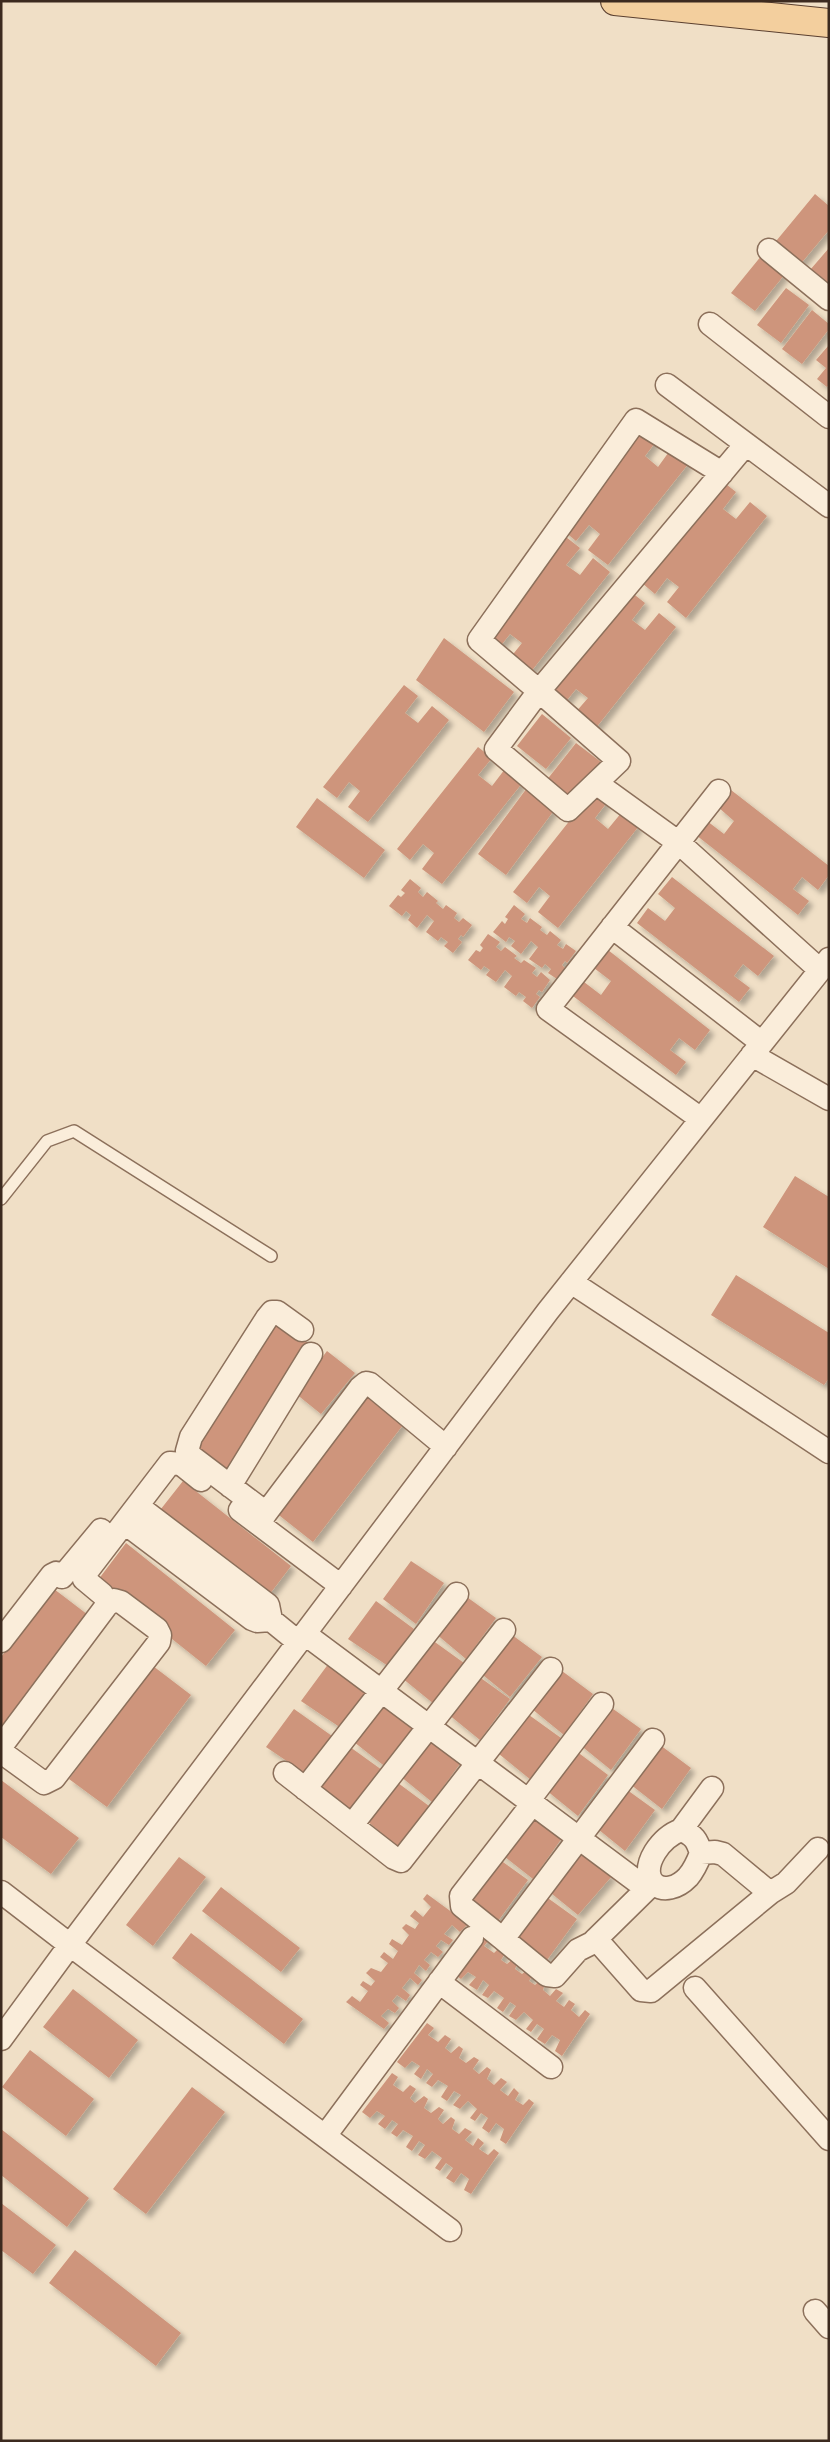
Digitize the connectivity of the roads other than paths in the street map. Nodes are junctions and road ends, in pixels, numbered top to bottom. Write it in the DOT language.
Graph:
graph roads {
  1 [pos="614,1"];
  2 [pos="829,23"];
  3 [pos="769,250"];
  4 [pos="829,299"];
  5 [pos="710,324"];
  6 [pos="667,385"];
  7 [pos="829,417"];
  8 [pos="746,444"];
  9 [pos="722,473"];
  10 [pos="829,506"];
  11 [pos="539,691"];
  12 [pos="596,784"];
  13 [pos="719,791"];
  14 [pos="678,843"];
  15 [pos="612,927"];
  16 [pos="824,965"];
  17 [pos="757,1049"];
  18 [pos="829,1098"];
  19 [pos="701,1119"];
  20 [pos="1,1199"];
  21 [pos="271,1256"];
  22 [pos="571,1282"];
  23 [pos="302,1330"];
  24 [pos="311,1354"];
  25 [pos="446,1447"];
  26 [pos="829,1452"];
  27 [pos="230,1486"];
  28 [pos="266,1513"];
  29 [pos="132,1516"];
  30 [pos="62,1577"];
  31 [pos="344,1581"];
  32 [pos="457,1594"];
  33 [pos="102,1602"];
  34 [pos="504,1630"];
  35 [pos="302,1638"];
  36 [pos="1,1641"];
  37 [pos="551,1669"];
  38 [pos="382,1690"];
  39 [pos="602,1704"];
  40 [pos="430,1726"];
  41 [pos="652,1740"];
  42 [pos="2,1750"];
  43 [pos="479,1763"];
  44 [pos="285,1773"];
  45 [pos="712,1788"];
  46 [pos="305,1789"];
  47 [pos="531,1801"];
  48 [pos="352,1825"];
  49 [pos="682,1830"];
  50 [pos="580,1838"];
  51 [pos="818,1849"];
  52 [pos="702,1853"];
  53 [pos="650,1886"];
  54 [pos="1,1892"];
  55 [pos="770,1893"];
  56 [pos="472,1938"];
  57 [pos="503,1939"];
  58 [pos="596,1939"];
  59 [pos="70,1945"];
  60 [pos="439,1982"];
  61 [pos="695,1988"];
  62 [pos="1,2039"];
  63 [pos="551,2066"];
  64 [pos="324,2136"];
  65 [pos="829,2139"];
  66 [pos="450,2230"];
  1 -- 2 [label="main road"];
  3 -- 4 [label="street"];
  5 -- 7 [label="street"];
  6 -- 8 [label="street"];
  8 -- 9 [label="street"];
  8 -- 10 [label="street"];
  9 -- 11 [label="street"];
  9 -- 11 [label="street"];
  11 -- 12 [label="street"];
  11 -- 12 [label="street"];
  12 -- 14 [label="street"];
  13 -- 14 [label="street"];
  14 -- 15 [label="street"];
  14 -- 16 [label="street"];
  15 -- 17 [label="street"];
  15 -- 19 [label="street"];
  16 -- 17 [label="street"];
  17 -- 18 [label="street"];
  17 -- 19 [label="street"];
  19 -- 22 [label="street"];
  20 -- 21 [label="lane"];
  22 -- 25 [label="street"];
  22 -- 26 [label="street"];
  23 -- 27 [label="street"];
  24 -- 27 [label="street"];
  25 -- 28 [label="street"];
  25 -- 31 [label="street"];
  27 -- 28 [label="street"];
  28 -- 31 [label="street"];
  29 -- 30 [label="street"];
  29 -- 31 [label="street"];
  29 -- 33 [label="street"];
  29 -- 35 [label="street"];
  30 -- 33 [label="street"];
  30 -- 36 [label="street"];
  31 -- 35 [label="street"];
  32 -- 38 [label="street"];
  33 -- 42 [label="street"];
  33 -- 42 [label="street"];
  34 -- 40 [label="street"];
  35 -- 38 [label="street"];
  35 -- 59 [label="street"];
  37 -- 43 [label="street"];
  38 -- 40 [label="street"];
  38 -- 46 [label="street"];
  39 -- 47 [label="street"];
  40 -- 43 [label="street"];
  40 -- 48 [label="street"];
  41 -- 50 [label="street"];
  43 -- 47 [label="street"];
  43 -- 48 [label="street"];
  44 -- 46 [label="street"];
  45 -- 49 [label="street"];
  46 -- 48 [label="street"];
  47 -- 50 [label="street"];
  47 -- 57 [label="street"];
  49 -- 52 [label="street"];
  49 -- 53 [label="street"];
  50 -- 53 [label="street"];
  50 -- 57 [label="street"];
  51 -- 55 [label="street"];
  52 -- 53 [label="street"];
  52 -- 55 [label="street"];
  53 -- 58 [label="street"];
  54 -- 59 [label="street"];
  55 -- 58 [label="street"];
  56 -- 60 [label="street"];
  57 -- 58 [label="street"];
  59 -- 62 [label="street"];
  59 -- 64 [label="street"];
  60 -- 63 [label="street"];
  60 -- 64 [label="street"];
  61 -- 65 [label="street"];
  64 -- 66 [label="street"];
}
